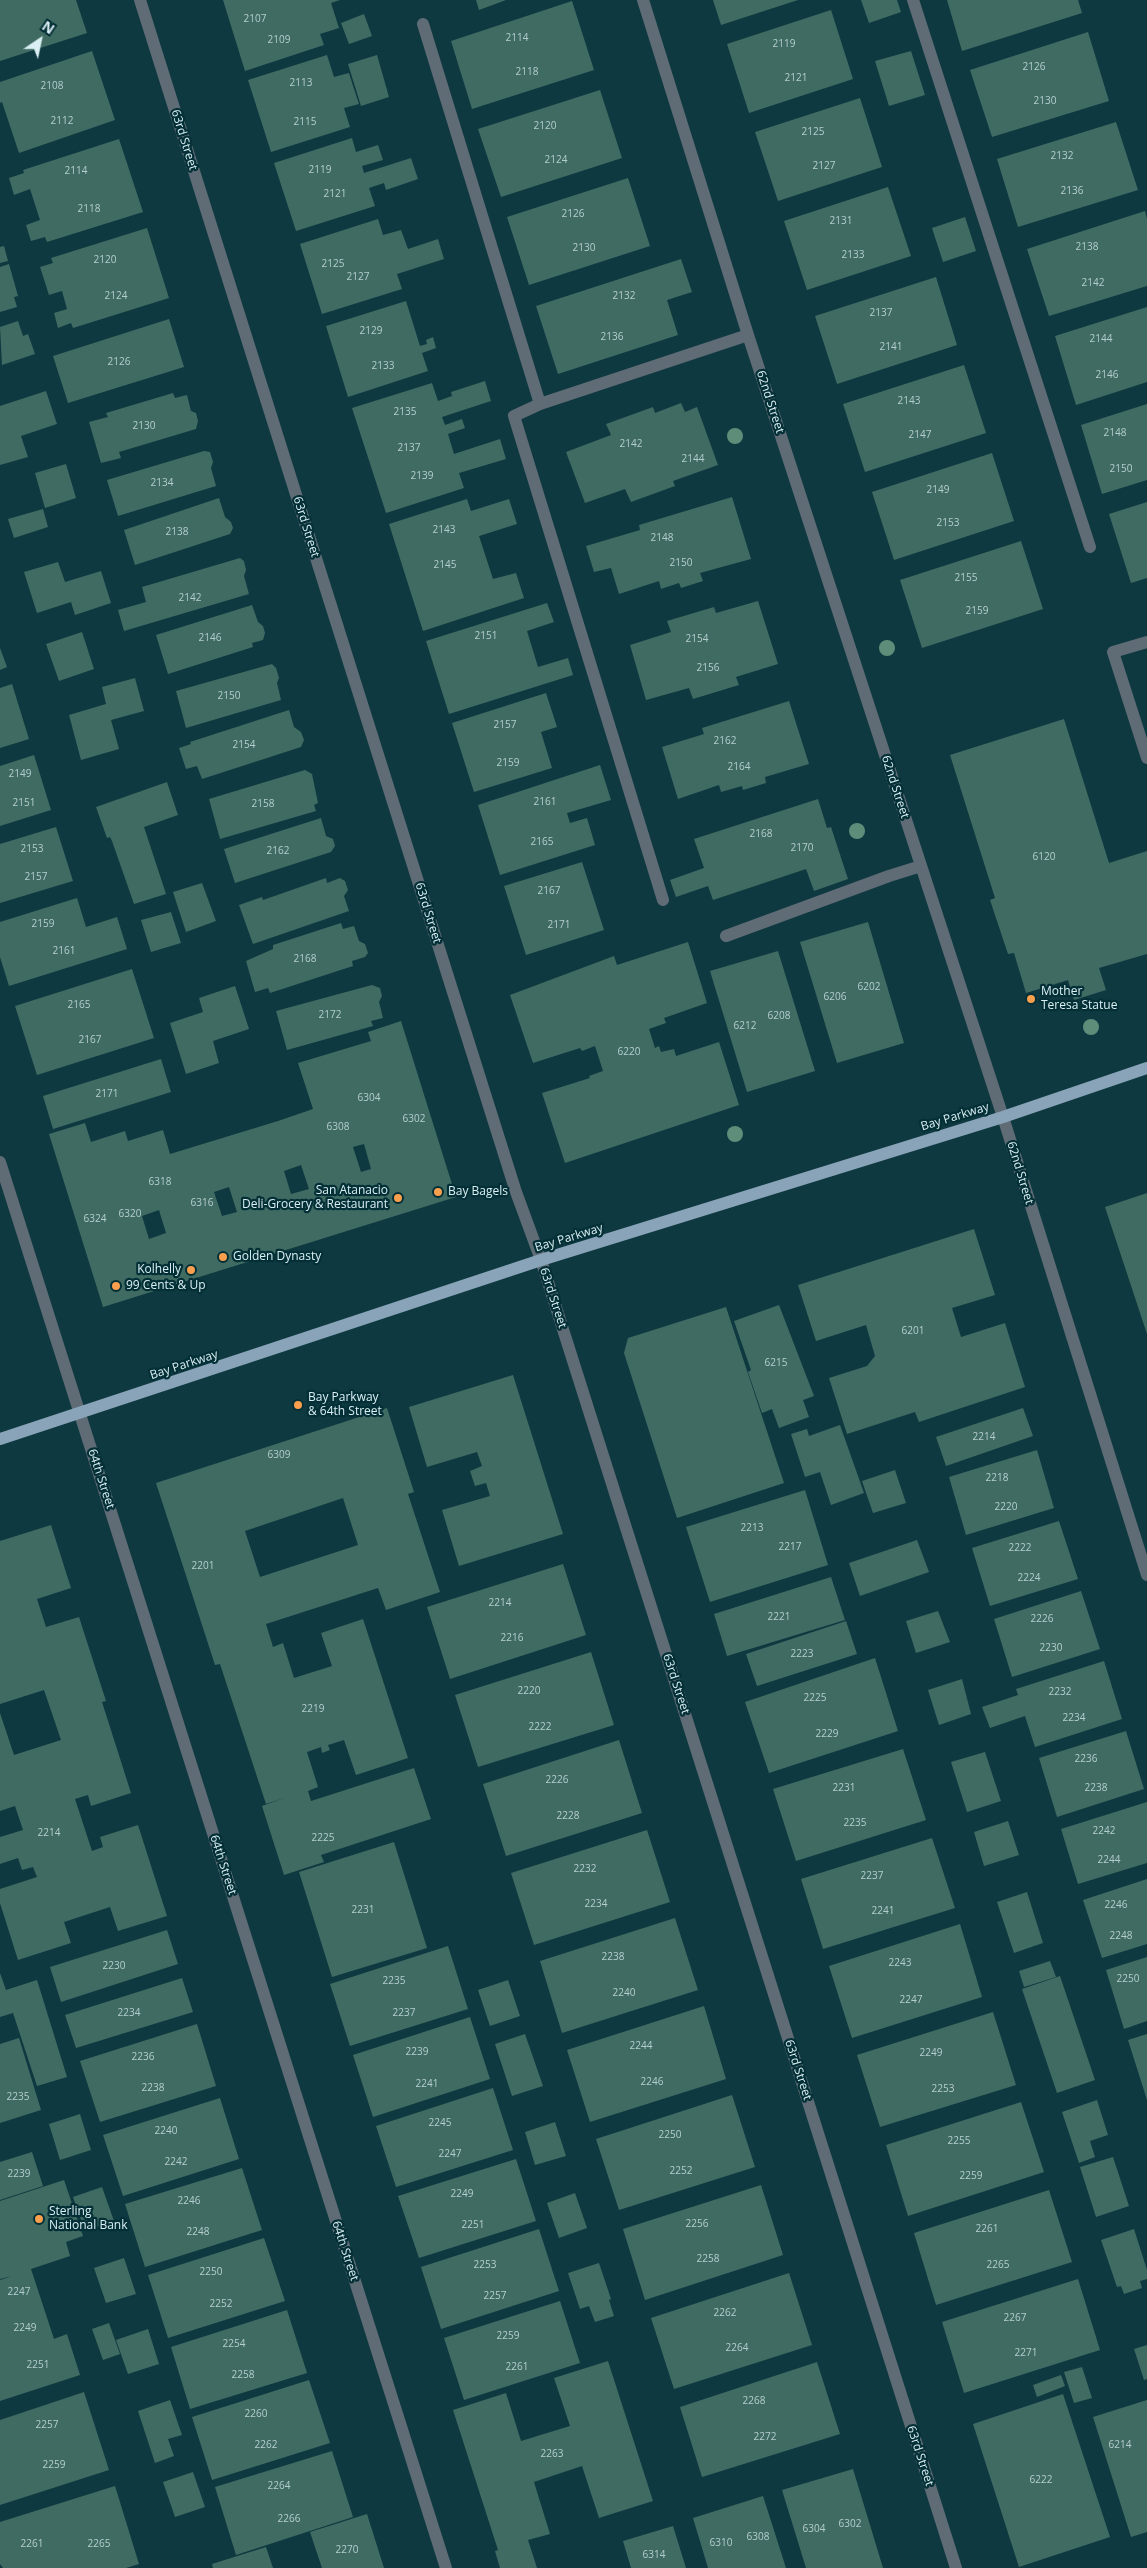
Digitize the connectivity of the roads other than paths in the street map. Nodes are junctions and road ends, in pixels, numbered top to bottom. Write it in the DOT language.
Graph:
graph roads {
  1 [pos="140,0"];
  2 [pos="643,0"];
  3 [pos="914,0"];
  4 [pos="423,24"];
  5 [pos="748,336"];
  6 [pos="540,404"];
  7 [pos="1090,547"];
  8 [pos="1147,642"];
  9 [pos="1147,758"];
  10 [pos="921,866"];
  11 [pos="663,900"];
  12 [pos="726,936"];
  13 [pos="1147,1068"];
  14 [pos="1003,1117"];
  15 [pos="0,1162"];
  16 [pos="542,1260"];
  17 [pos="80,1413"];
  18 [pos="0,1439"];
  19 [pos="1147,1575"];
  20 [pos="446,2568"];
  21 [pos="956,2568"];
  1 -- 16 [label="street, 63rd Street"];
  2 -- 5 [label="street, 62nd Street"];
  3 -- 7 [label="street"];
  4 -- 6 [label="street"];
  5 -- 6 [label="street"];
  5 -- 10 [label="street, 62nd Street"];
  6 -- 11 [label="street"];
  8 -- 9 [label="street"];
  10 -- 12 [label="street"];
  10 -- 14 [label="street, 62nd Street"];
  13 -- 14 [label="main road, Bay Parkway"];
  14 -- 16 [label="main road, Bay Parkway"];
  14 -- 19 [label="street, 62nd Street"];
  15 -- 17 [label="street, 64th Street"];
  16 -- 17 [label="main road, Bay Parkway"];
  16 -- 21 [label="street, 63rd Street"];
  17 -- 18 [label="main road, Bay Parkway"];
  17 -- 20 [label="street, 64th Street"];
}
